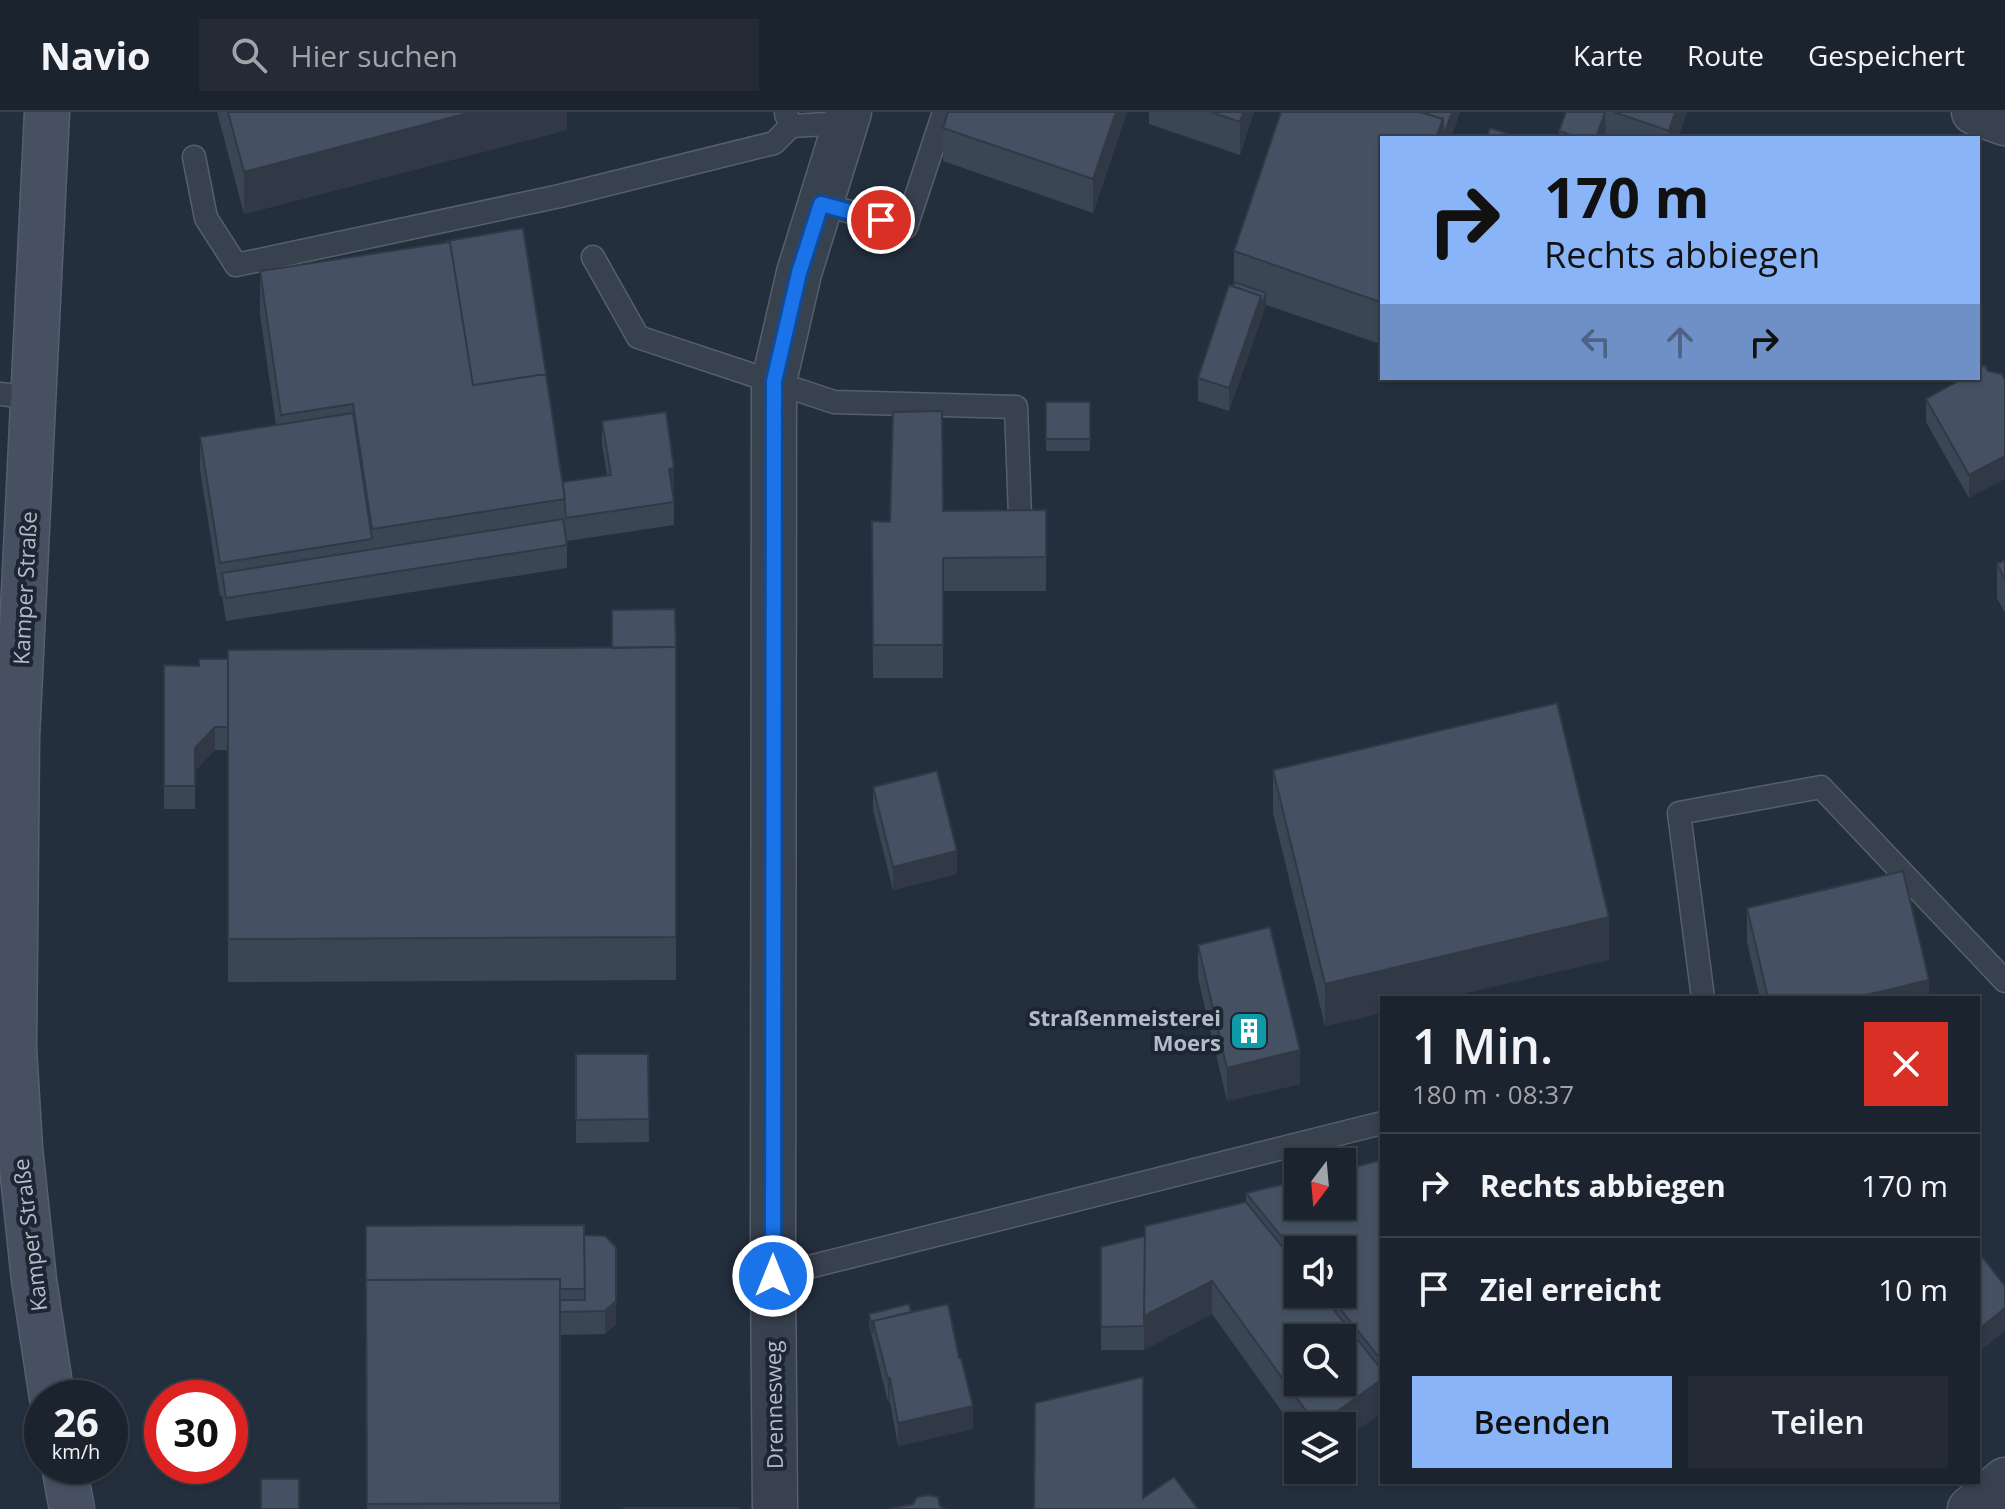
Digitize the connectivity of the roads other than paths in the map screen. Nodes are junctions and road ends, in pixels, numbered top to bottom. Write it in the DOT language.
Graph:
graph roads {
  1 [pos="47,112"];
  2 [pos="944,112"];
  3 [pos="1974,112"];
  4 [pos="847,118"];
  5 [pos="788,119"];
  6 [pos="2005,123"];
  7 [pos="194,157"];
  8 [pos="821,204"];
  9 [pos="593,257"];
  10 [pos="774,381"];
  11 [pos="17,396"];
  12 [pos="1020,516"];
  13 [pos="2005,981"];
  14 [pos="1703,996"];
  15 [pos="1380,1124"];
  16 [pos="773,1276"];
  17 [pos="49,1380"];
  18 [pos="2005,1480"];
  19 [pos="67,1484"];
  20 [pos="72,1509"];
  21 [pos="775,1509"];
  22 [pos="1970,1509"];
  1 -- 11 [label="main road, Kamper Straße"];
  2 -- 8 [label="lane"];
  3 -- 6 [label="street"];
  4 -- 5 [label="lane"];
  4 -- 8 [label="street, Drennesweg"];
  5 -- 7 [label="lane"];
  8 -- 10 [label="street, Drennesweg"];
  9 -- 10 [label="lane"];
  10 -- 12 [label="lane"];
  10 -- 16 [label="street, Drennesweg"];
  11 -- 17 [label="main road, Kamper Straße"];
  13 -- 14 [label="lane"];
  15 -- 16 [label="lane"];
  16 -- 21 [label="street, Drennesweg"];
  18 -- 22 [label="street"];
  19 -- 20 [label="main road"];
}
